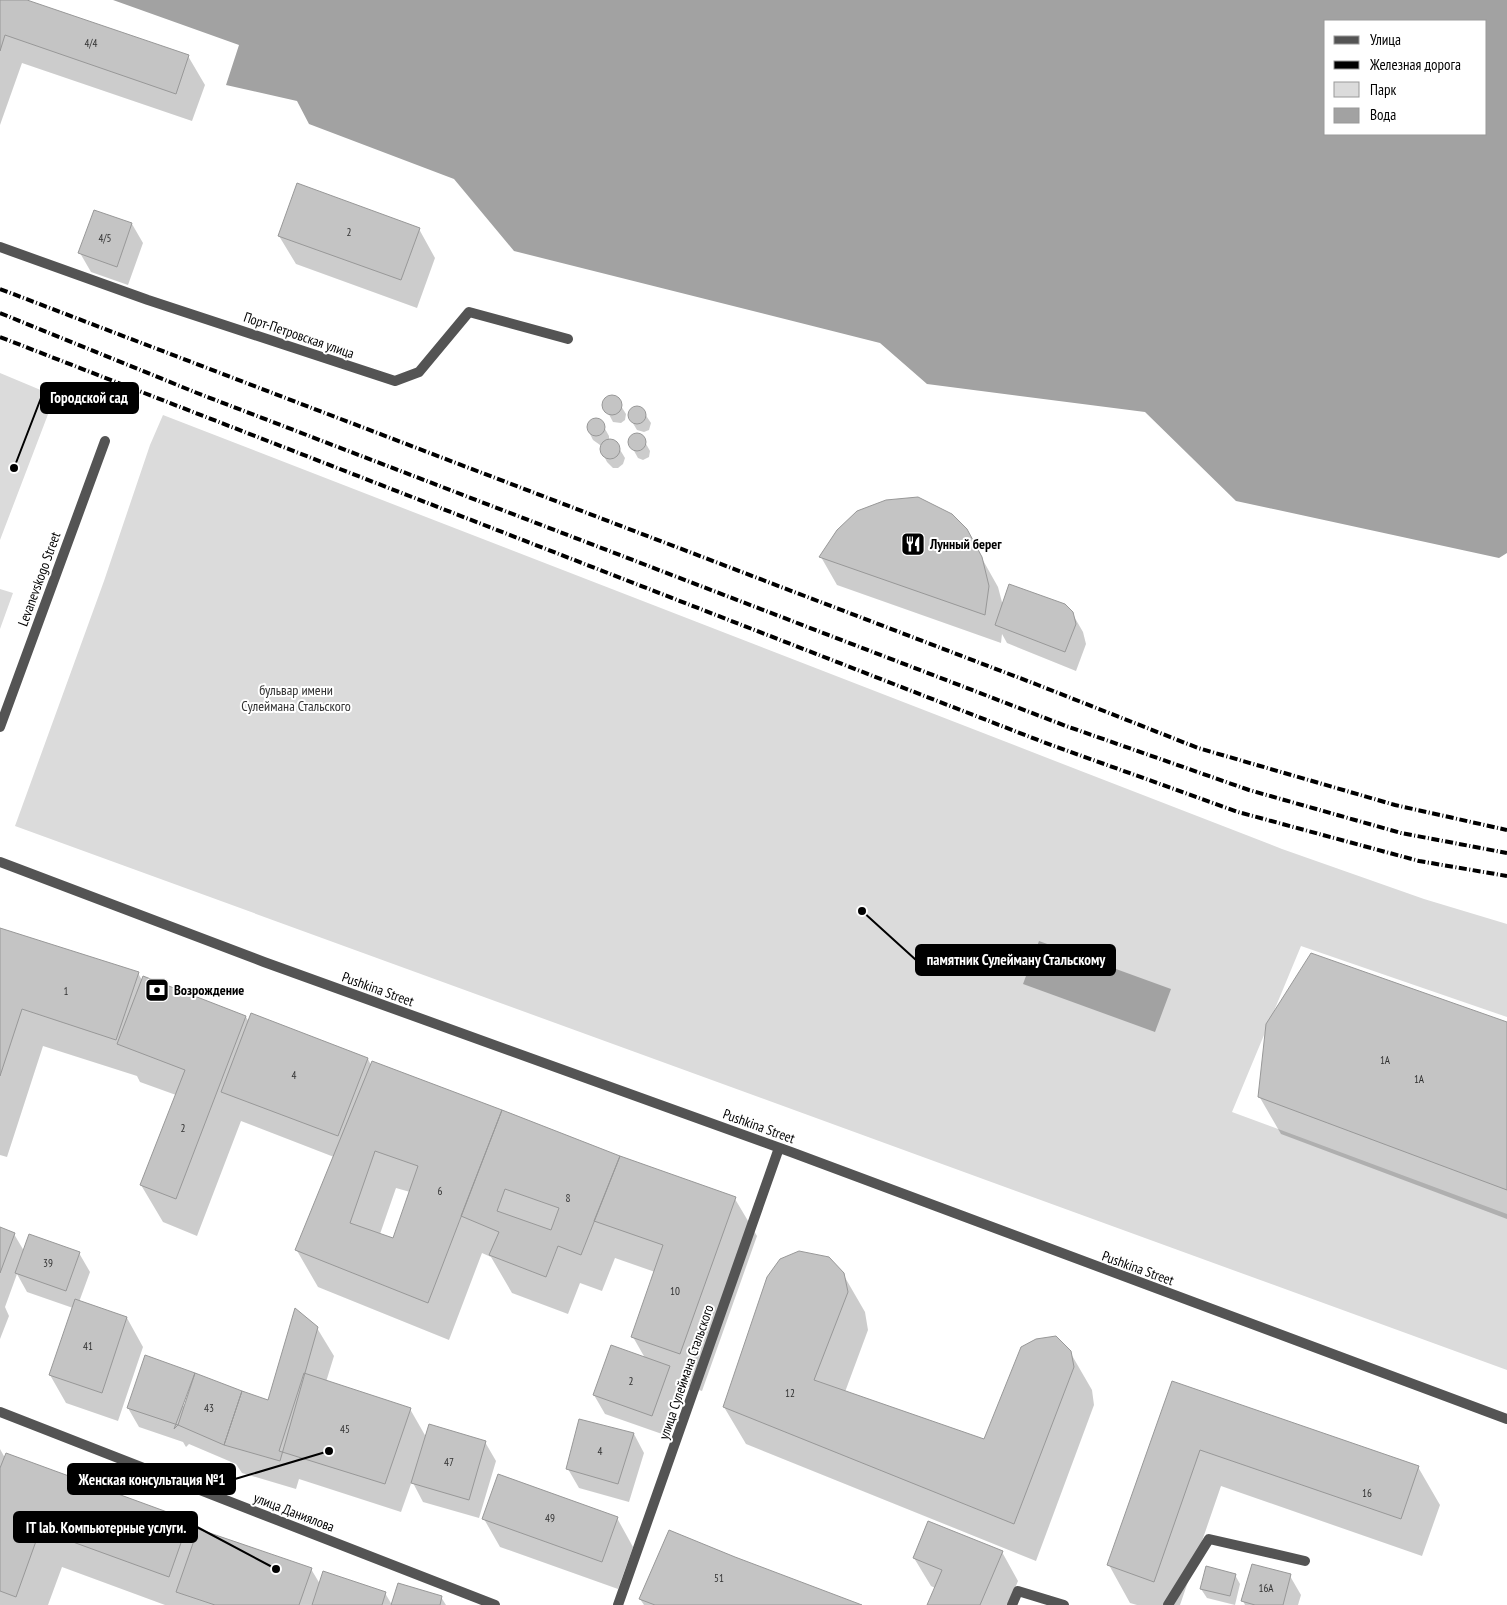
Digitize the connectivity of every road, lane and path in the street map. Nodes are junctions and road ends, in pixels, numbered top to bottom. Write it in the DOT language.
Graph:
graph roads {
  1 [pos="0,247"];
  2 [pos="568,339"];
  3 [pos="105,441"];
  4 [pos="0,727"];
  5 [pos="0,862"];
  6 [pos="779,1148"];
  7 [pos="0,1412"];
  8 [pos="1507,1419"];
  9 [pos="1305,1561"];
  10 [pos="495,1605"];
  11 [pos="618,1605"];
  12 [pos="1012,1605"];
  13 [pos="1064,1605"];
  14 [pos="1168,1605"];
  1 -- 2 [label="street, Порт-Петровская улица"];
  3 -- 4 [label="street, Levanevskogo Street"];
  5 -- 6 [label="street, Pushkina Street"];
  6 -- 8 [label="street, Pushkina Street"];
  6 -- 11 [label="street, улица Сулеймана Стальского"];
  7 -- 10 [label="street, улица Даниялова"];
  9 -- 14 [label="street"];
  12 -- 13 [label="street"];
}
